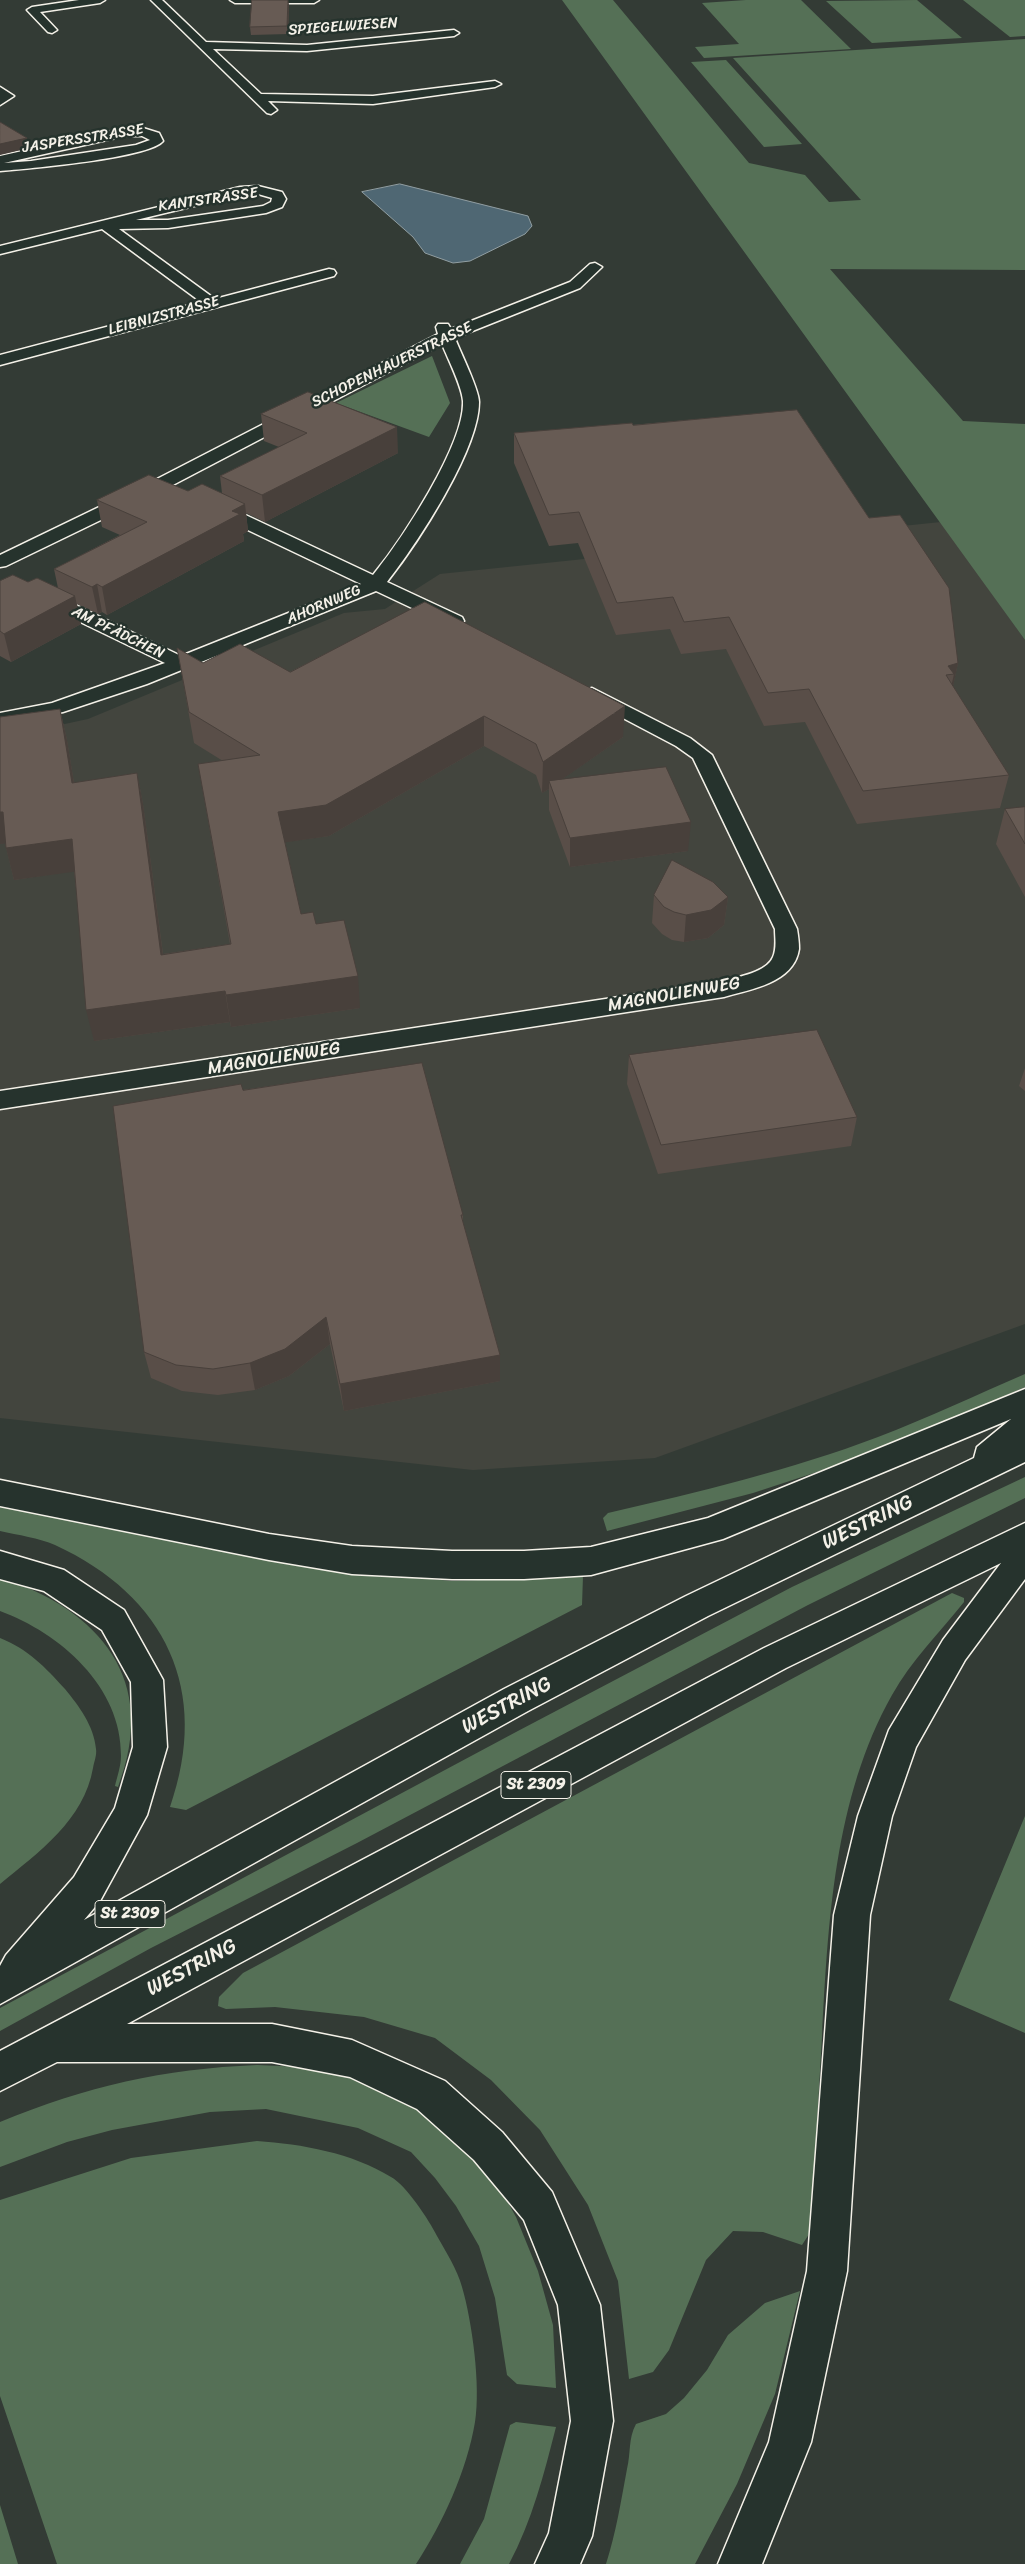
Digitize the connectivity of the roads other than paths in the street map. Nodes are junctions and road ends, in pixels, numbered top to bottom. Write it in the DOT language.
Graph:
graph roads {
  1 [pos="100,0"];
  2 [pos="156,0"];
  3 [pos="235,0"];
  4 [pos="314,0"];
  5 [pos="52,30"];
  6 [pos="454,33"];
  7 [pos="205,45"];
  8 [pos="494,84"];
  9 [pos="0,91"];
  10 [pos="259,97"];
  11 [pos="0,101"];
  12 [pos="278,116"];
  13 [pos="0,160"];
  14 [pos="0,167"];
  15 [pos="105,225"];
  16 [pos="0,250"];
  17 [pos="595,267"];
  18 [pos="329,273"];
  19 [pos="213,304"];
  20 [pos="446,331"];
  21 [pos="0,360"];
  22 [pos="163,482"];
  23 [pos="181,491"];
  24 [pos="198,499"];
  25 [pos="0,562"];
  26 [pos="376,584"];
  27 [pos="26,588"];
  28 [pos="475,632"];
  29 [pos="182,664"];
  30 [pos="579,687"];
  31 [pos="0,719"];
  32 [pos="0,1100"];
  33 [pos="1025,1402"];
  34 [pos="1025,1425"];
  35 [pos="1025,1449"];
  36 [pos="964,1476"];
  37 [pos="0,1493"];
  38 [pos="1025,1536"];
  39 [pos="1025,1555"];
  40 [pos="0,1565"];
  41 [pos="4,1984"];
  42 [pos="52,2043"];
  43 [pos="0,2072"];
  44 [pos="557,2564"];
  45 [pos="740,2564"];
  1 -- 5 [label="main road"];
  2 -- 7 [label="main road"];
  3 -- 4 [label="main road"];
  6 -- 7 [label="main road, SPIEGELWIESEN"];
  7 -- 10 [label="main road"];
  8 -- 10 [label="main road"];
  9 -- 11 [label="main road"];
  10 -- 12 [label="main road"];
  13 -- 14 [label="main road, JASPERSSTRASSE"];
  15 -- 15 [label="main road, KANTSTRASSE"];
  15 -- 16 [label="main road, KANTSTRASSE"];
  15 -- 19 [label="main road"];
  17 -- 20 [label="main road, SCHOPENHAUERSTRASSE"];
  18 -- 19 [label="main road, LEIBNIZSTRASSE"];
  19 -- 21 [label="main road, LEIBNIZSTRASSE"];
  20 -- 22 [label="main road, SCHOPENHAUERSTRASSE"];
  20 -- 26 [label="main road, AHORNWEG"];
  22 -- 23 [label="main road"];
  22 -- 25 [label="main road, SCHOPENHAUERSTRASSE"];
  24 -- 26 [label="main road"];
  26 -- 28 [label="main road"];
  26 -- 29 [label="main road, AHORNWEG"];
  27 -- 29 [label="main road, AM PFÄDCHEN"];
  29 -- 31 [label="main road, AHORNWEG"];
  30 -- 32 [label="main road, MAGNOLIENWEG"];
  33 -- 37 [label="main road"];
  34 -- 36 [label="main road"];
  35 -- 36 [label="main road, WESTRING"];
  36 -- 41 [label="main road, WESTRING / St 2309"];
  38 -- 42 [label="main road, WESTRING / St 2309"];
  39 -- 45 [label="main road"];
  40 -- 41 [label="main road"];
  42 -- 43 [label="main road, WESTRING / St 2309"];
  42 -- 44 [label="main road"];
}
